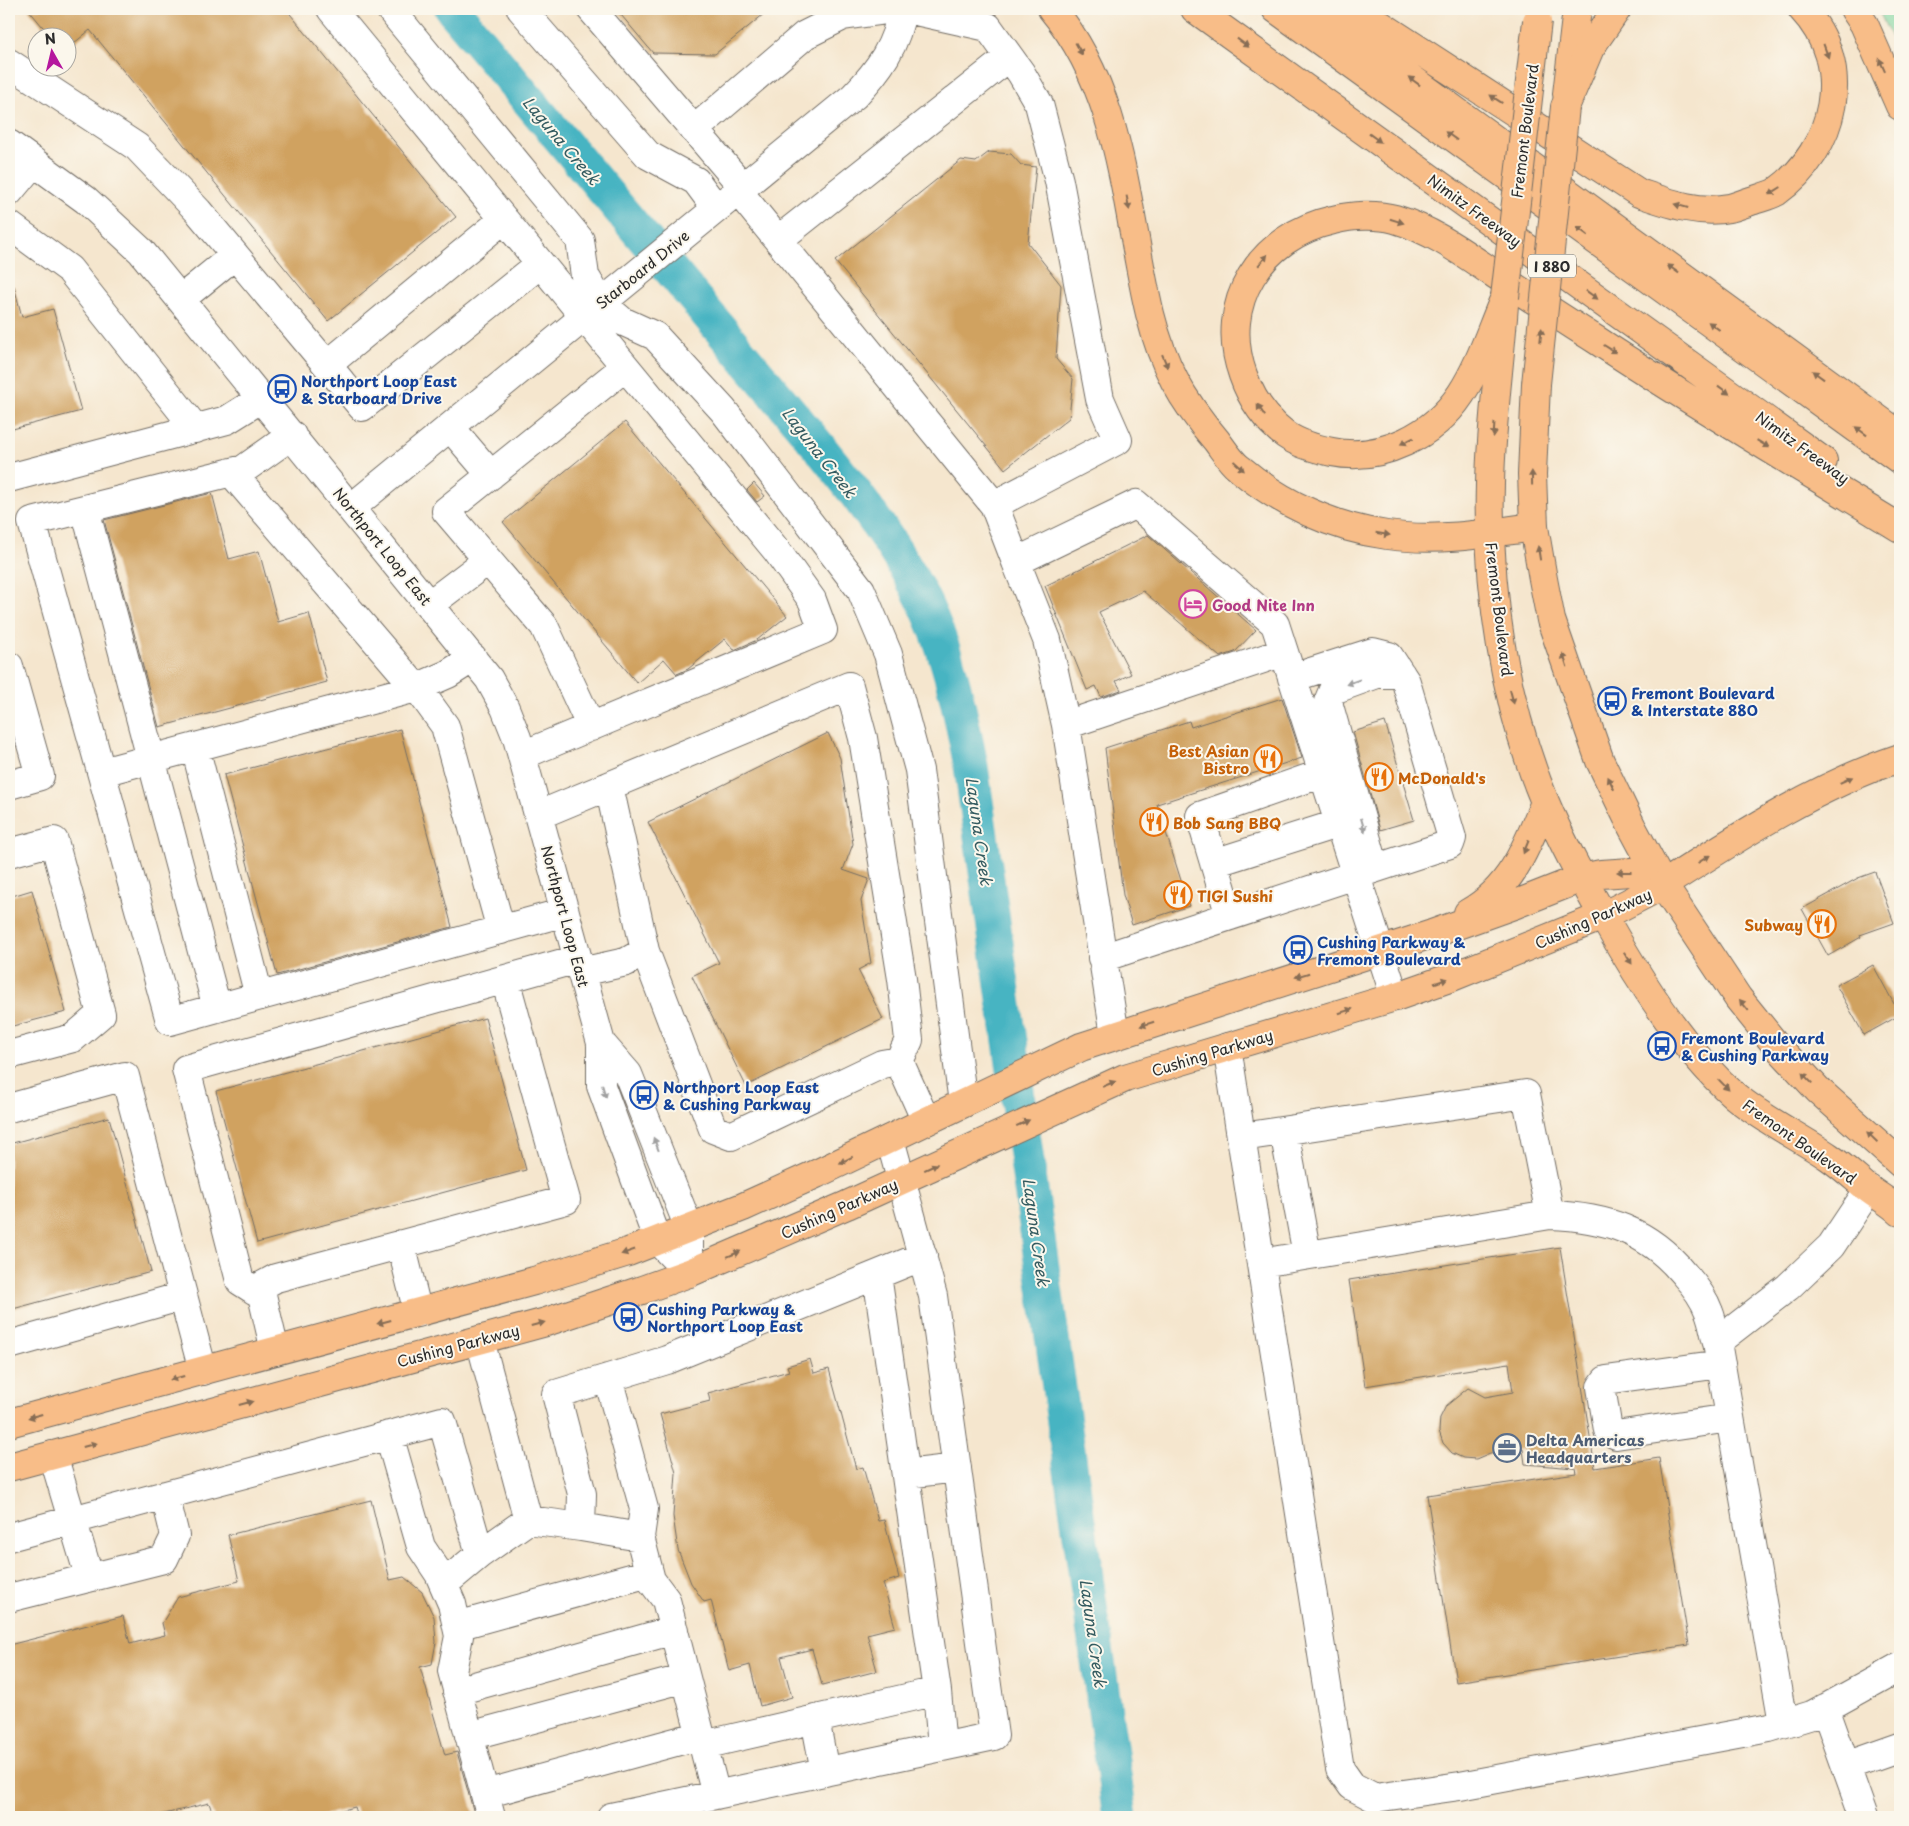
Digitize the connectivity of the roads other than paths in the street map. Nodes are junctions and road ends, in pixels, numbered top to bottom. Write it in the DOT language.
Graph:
graph roads {
  1 [pos="331,9"];
  2 [pos="390,9"];
  3 [pos="520,9"];
  4 [pos="591,9"];
  5 [pos="895,9"];
  6 [pos="902,9"];
  7 [pos="907,9"];
  8 [pos="1052,9"];
  9 [pos="1196,9"];
  10 [pos="1276,9"];
  11 [pos="1316,9"];
  12 [pos="1356,9"];
  13 [pos="1616,9"];
  14 [pos="1802,9"];
  15 [pos="1854,9"];
  16 [pos="1538,15"];
  17 [pos="1580,30"];
  18 [pos="1009,57"];
  19 [pos="9,63"];
  20 [pos="1900,106"];
  21 [pos="694,130"];
  22 [pos="9,144"];
  23 [pos="34,162"];
  24 [pos="740,189"];
  25 [pos="9,192"];
  26 [pos="714,211"];
  27 [pos="504,220"];
  28 [pos="9,225"];
  29 [pos="778,240"];
  30 [pos="235,255"];
  31 [pos="540,264"];
  32 [pos="1504,297"];
  33 [pos="181,299"];
  34 [pos="598,305"];
  35 [pos="327,366"];
  36 [pos="625,367"];
  37 [pos="262,398"];
  38 [pos="450,427"];
  39 [pos="196,429"];
  40 [pos="292,435"];
  41 [pos="1900,435"];
  42 [pos="1900,460"];
  43 [pos="231,472"];
  44 [pos="491,475"];
  45 [pos="9,478"];
  46 [pos="994,505"];
  47 [pos="351,508"];
  48 [pos="85,509"];
  49 [pos="1900,517"];
  50 [pos="1534,527"];
  51 [pos="1900,528"];
  52 [pos="1490,533"];
  53 [pos="488,560"];
  54 [pos="1016,562"];
  55 [pos="430,604"];
  56 [pos="1284,652"];
  57 [pos="473,658"];
  58 [pos="9,666"];
  59 [pos="1401,674"];
  60 [pos="1292,678"];
  61 [pos="416,688"];
  62 [pos="1066,725"];
  63 [pos="591,727"];
  64 [pos="195,747"];
  65 [pos="523,755"];
  66 [pos="151,758"];
  67 [pos="1900,758"];
  68 [pos="102,772"];
  69 [pos="1323,773"];
  70 [pos="9,785"];
  71 [pos="609,786"];
  72 [pos="1544,802"];
  73 [pos="539,815"];
  74 [pos="1340,823"];
  75 [pos="9,853"];
  76 [pos="1214,863"];
  77 [pos="1365,871"];
  78 [pos="1582,878"];
  79 [pos="1663,885"];
  80 [pos="565,912"];
  81 [pos="1230,916"];
  82 [pos="1603,916"];
  83 [pos="501,930"];
  84 [pos="1432,934"];
  85 [pos="1381,950"];
  86 [pos="645,951"];
  87 [pos="1102,958"];
  88 [pos="579,966"];
  89 [pos="505,979"];
  90 [pos="259,996"];
  91 [pos="1395,997"];
  92 [pos="217,1008"];
  93 [pos="1115,1035"];
  94 [pos="601,1043"];
  95 [pos="1227,1047"];
  96 [pos="9,1055"];
  97 [pos="899,1061"];
  98 [pos="969,1100"];
  99 [pos="9,1108"];
  100 [pos="926,1121"];
  101 [pos="1284,1131"];
  102 [pos="1242,1138"];
  103 [pos="890,1139"];
  104 [pos="1828,1157"];
  105 [pos="1900,1163"];
  106 [pos="902,1180"];
  107 [pos="1900,1181"];
  108 [pos="1869,1189"];
  109 [pos="1900,1212"];
  110 [pos="1550,1215"];
  111 [pos="689,1228"];
  112 [pos="658,1241"];
  113 [pos="401,1244"];
  114 [pos="1307,1255"];
  115 [pos="922,1256"];
  116 [pos="1261,1263"];
  117 [pos="690,1273"];
  118 [pos="877,1275"];
  119 [pos="254,1290"];
  120 [pos="183,1296"];
  121 [pos="418,1312"];
  122 [pos="480,1340"];
  123 [pos="9,1345"];
  124 [pos="275,1351"];
  125 [pos="1719,1353"];
  126 [pos="203,1371"];
  127 [pos="608,1378"];
  128 [pos="1730,1418"];
  129 [pos="9,1423"];
  130 [pos="388,1435"];
  131 [pos="52,1455"];
  132 [pos="9,1467"];
  133 [pos="957,1468"];
  134 [pos="906,1474"];
  135 [pos="165,1495"];
  136 [pos="71,1520"];
  137 [pos="528,1520"];
  138 [pos="581,1527"];
  139 [pos="9,1537"];
  140 [pos="640,1537"];
  141 [pos="480,1554"];
  142 [pos="649,1573"];
  143 [pos="89,1576"];
  144 [pos="444,1584"];
  145 [pos="9,1598"];
  146 [pos="457,1626"];
  147 [pos="674,1630"];
  148 [pos="1900,1667"];
  149 [pos="686,1678"];
  150 [pos="457,1691"];
  151 [pos="937,1691"];
  152 [pos="1825,1708"];
  153 [pos="815,1719"];
  154 [pos="1783,1724"];
  155 [pos="470,1736"];
  156 [pos="702,1740"];
  157 [pos="942,1747"];
  158 [pos="1900,1747"];
  159 [pos="1846,1766"];
  160 [pos="824,1772"];
  161 [pos="716,1795"];
  162 [pos="488,1806"];
  163 [pos="612,1817"];
  164 [pos="1864,1817"];
  1 -- 27 [label="street"];
  2 -- 34 [label="street"];
  3 -- 26 [label="street"];
  4 -- 21 [label="street"];
  5 -- 21 [label="street"];
  6 -- 24 [label="street, Starboard Drive"];
  7 -- 18 [label="street"];
  8 -- 52 [label="main road, one-way"];
  9 -- 49 [label="main road, Nimitz Freeway / I 880, one-way"];
  42 -- 10 [label="main road, one-way"];
  41 -- 11 [label="main road, one-way"];
  14 -- 12 [label="main road, one-way"];
  13 -- 17 [label="main road"];
  20 -- 15 [label="main road, one-way"];
  16 -- 32 [label="main road, Fremont Boulevard, bridge"];
  50 -- 17 [label="main road, one-way, bridge"];
  18 -- 29 [label="street"];
  18 -- 46 [label="street"];
  19 -- 30 [label="street"];
  21 -- 24 [label="street"];
  22 -- 23 [label="street, Northport Loop East"];
  23 -- 25 [label="street"];
  23 -- 33 [label="street, Northport Loop East"];
  24 -- 26 [label="street, Starboard Drive"];
  24 -- 29 [label="street"];
  26 -- 34 [label="street, Starboard Drive"];
  27 -- 31 [label="street"];
  27 -- 35 [label="street"];
  28 -- 39 [label="street"];
  29 -- 46 [label="street"];
  30 -- 33 [label="street"];
  30 -- 35 [label="street"];
  31 -- 34 [label="street"];
  31 -- 35 [label="street"];
  32 -- 51 [label="main road, one-way"];
  32 -- 52 [label="main road, Fremont Boulevard, one-way"];
  33 -- 37 [label="street, Northport Loop East"];
  34 -- 36 [label="street"];
  34 -- 38 [label="street, Starboard Drive"];
  34 -- 98 [label="street"];
  36 -- 44 [label="street"];
  36 -- 63 [label="street"];
  37 -- 39 [label="street"];
  37 -- 40 [label="street, Northport Loop East"];
  38 -- 44 [label="street"];
  38 -- 47 [label="street, Starboard Drive"];
  39 -- 45 [label="street"];
  40 -- 43 [label="street"];
  40 -- 47 [label="street, Northport Loop East"];
  43 -- 48 [label="street"];
  43 -- 61 [label="street"];
  44 -- 53 [label="street"];
  46 -- 54 [label="street"];
  47 -- 55 [label="street, Northport Loop East"];
  48 -- 66 [label="street"];
  48 -- 68 [label="street"];
  50 -- 52 [label="main road"];
  79 -- 50 [label="main road, one-way"];
  52 -- 72 [label="main road, Fremont Boulevard, one-way"];
  53 -- 55 [label="street"];
  53 -- 63 [label="street"];
  54 -- 56 [label="street"];
  54 -- 62 [label="street"];
  55 -- 57 [label="street, Northport Loop East"];
  56 -- 60 [label="street"];
  56 -- 62 [label="street"];
  57 -- 61 [label="street"];
  57 -- 65 [label="street, Northport Loop East"];
  58 -- 70 [label="street"];
  59 -- 60 [label="street"];
  59 -- 77 [label="street, one-way"];
  59 -- 77 [label="street"];
  60 -- 69 [label="street"];
  61 -- 64 [label="street"];
  61 -- 83 [label="street"];
  62 -- 87 [label="street"];
  63 -- 65 [label="street"];
  64 -- 66 [label="street"];
  64 -- 90 [label="street"];
  65 -- 73 [label="street, Northport Loop East"];
  66 -- 68 [label="street"];
  66 -- 92 [label="street"];
  79 -- 67 [label="main road, one-way"];
  68 -- 92 [label="street"];
  69 -- 74 [label="street"];
  69 -- 76 [label="street"];
  71 -- 73 [label="street"];
  71 -- 86 [label="street"];
  71 -- 97 [label="street"];
  72 -- 78 [label="main road, Fremont Boulevard"];
  72 -- 84 [label="main road, one-way"];
  73 -- 80 [label="street, Northport Loop East"];
  74 -- 76 [label="street"];
  74 -- 77 [label="street"];
  75 -- 96 [label="street"];
  76 -- 81 [label="street"];
  77 -- 81 [label="street"];
  77 -- 85 [label="street"];
  79 -- 78 [label="main road, Cushing Parkway, one-way"];
  78 -- 82 [label="main road, Fremont Boulevard"];
  78 -- 84 [label="main road, Cushing Parkway"];
  79 -- 82 [label="main road, Cushing Parkway"];
  105 -- 79 [label="main road, one-way"];
  80 -- 83 [label="street"];
  80 -- 88 [label="street, Northport Loop East"];
  81 -- 87 [label="street"];
  91 -- 82 [label="main road, Cushing Parkway, one-way"];
  82 -- 104 [label="main road, Fremont Boulevard, one-way"];
  83 -- 90 [label="street"];
  84 -- 85 [label="main road, Cushing Parkway"];
  85 -- 91 [label="street"];
  85 -- 93 [label="main road, Cushing Parkway, one-way"];
  86 -- 88 [label="street"];
  86 -- 97 [label="street"];
  87 -- 93 [label="street"];
  88 -- 89 [label="street"];
  88 -- 94 [label="street, Northport Loop East"];
  89 -- 113 [label="street"];
  89 -- 119 [label="street"];
  90 -- 92 [label="street"];
  95 -- 91 [label="main road, Cushing Parkway, one-way"];
  93 -- 98 [label="main road, Cushing Parkway"];
  111 -- 94 [label="street, Northport Loop East, one-way"];
  94 -- 112 [label="street, Northport Loop East, one-way"];
  95 -- 102 [label="street"];
  106 -- 95 [label="main road, Cushing Parkway, one-way"];
  97 -- 100 [label="street"];
  98 -- 100 [label="main road, Cushing Parkway"];
  99 -- 120 [label="street"];
  100 -- 103 [label="main road, Cushing Parkway"];
  101 -- 102 [label="street"];
  101 -- 110 [label="street"];
  101 -- 114 [label="street"];
  102 -- 116 [label="street"];
  103 -- 106 [label="street"];
  103 -- 111 [label="main road, Cushing Parkway, one-way"];
  104 -- 107 [label="main road"];
  104 -- 108 [label="main road, Fremont Boulevard"];
  106 -- 115 [label="street"];
  117 -- 106 [label="main road, Cushing Parkway, one-way"];
  108 -- 109 [label="main road, Fremont Boulevard"];
  108 -- 125 [label="street"];
  110 -- 114 [label="street"];
  110 -- 125 [label="street"];
  111 -- 112 [label="main road, Cushing Parkway"];
  111 -- 117 [label="street, Northport Loop East"];
  112 -- 117 [label="street, Northport Loop East"];
  112 -- 121 [label="main road, Cushing Parkway, one-way"];
  113 -- 119 [label="street"];
  113 -- 121 [label="street"];
  114 -- 116 [label="street"];
  115 -- 118 [label="street"];
  115 -- 133 [label="street"];
  116 -- 154 [label="street"];
  122 -- 117 [label="main road, Cushing Parkway, one-way"];
  118 -- 127 [label="street"];
  118 -- 134 [label="street"];
  119 -- 124 [label="street"];
  120 -- 123 [label="street"];
  120 -- 126 [label="street"];
  121 -- 124 [label="main road, Cushing Parkway, one-way"];
  131 -- 122 [label="main road, Cushing Parkway, one-way"];
  122 -- 137 [label="street"];
  124 -- 126 [label="main road, Cushing Parkway"];
  125 -- 128 [label="street"];
  125 -- 128 [label="street"];
  126 -- 129 [label="main road, Cushing Parkway, one-way"];
  127 -- 138 [label="street"];
  127 -- 140 [label="street"];
  128 -- 154 [label="street"];
  130 -- 135 [label="street"];
  130 -- 141 [label="street"];
  130 -- 144 [label="street"];
  131 -- 132 [label="main road, Cushing Parkway"];
  131 -- 136 [label="street"];
  133 -- 134 [label="street"];
  133 -- 157 [label="street"];
  134 -- 151 [label="street"];
  135 -- 136 [label="street"];
  135 -- 143 [label="street"];
  136 -- 139 [label="street"];
  136 -- 143 [label="street"];
  137 -- 138 [label="street"];
  137 -- 141 [label="street"];
  138 -- 140 [label="street"];
  140 -- 142 [label="street"];
  141 -- 144 [label="street"];
  142 -- 146 [label="street"];
  142 -- 147 [label="street"];
  143 -- 145 [label="street"];
  144 -- 146 [label="street"];
  146 -- 150 [label="street"];
  147 -- 149 [label="street"];
  147 -- 150 [label="street"];
  148 -- 152 [label="street"];
  149 -- 155 [label="street"];
  149 -- 156 [label="street"];
  150 -- 155 [label="street"];
  151 -- 153 [label="street"];
  151 -- 157 [label="street"];
  152 -- 154 [label="street"];
  152 -- 159 [label="street"];
  153 -- 156 [label="street"];
  153 -- 160 [label="street"];
  155 -- 162 [label="street"];
  156 -- 161 [label="street"];
  156 -- 162 [label="street"];
  157 -- 160 [label="street"];
  158 -- 159 [label="street"];
  159 -- 164 [label="street"];
  160 -- 161 [label="street"];
  161 -- 163 [label="street"];
}
